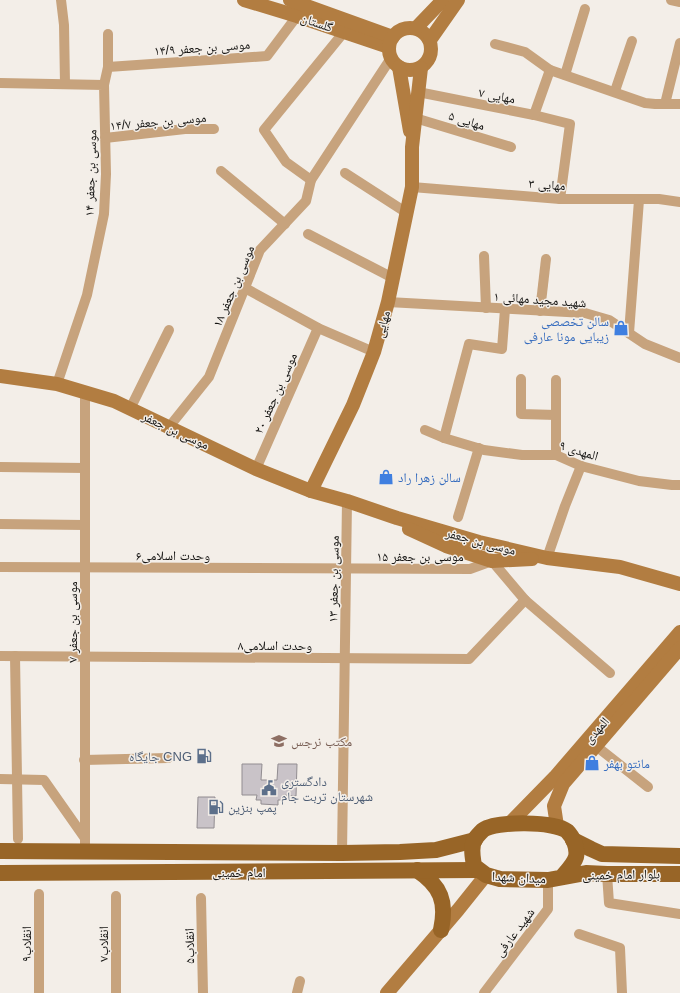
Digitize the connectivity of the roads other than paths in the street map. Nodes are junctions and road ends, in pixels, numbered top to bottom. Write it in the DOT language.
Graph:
graph roads {
  1 [pos="61,0"];
  2 [pos="244,0"];
  3 [pos="290,0"];
  4 [pos="443,0"];
  5 [pos="458,0"];
  6 [pos="671,0"];
  7 [pos="680,2"];
  8 [pos="585,9"];
  9 [pos="297,16"];
  10 [pos="416,28"];
  11 [pos="344,32"];
  12 [pos="108,34"];
  13 [pos="430,40"];
  14 [pos="632,41"];
  15 [pos="680,43"];
  16 [pos="495,44"];
  17 [pos="393,52"];
  18 [pos="108,67"];
  19 [pos="421,68"];
  20 [pos="550,70"];
  21 [pos="565,75"];
  22 [pos="0,82"];
  23 [pos="65,84"];
  24 [pos="104,85"];
  25 [pos="615,91"];
  26 [pos="418,92"];
  27 [pos="665,104"];
  28 [pos="680,104"];
  29 [pos="534,115"];
  30 [pos="416,118"];
  31 [pos="214,129"];
  32 [pos="105,138"];
  33 [pos="412,147"];
  34 [pos="511,147"];
  35 [pos="222,171"];
  36 [pos="345,173"];
  37 [pos="311,180"];
  38 [pos="412,187"];
  39 [pos="560,199"];
  40 [pos="639,200"];
  41 [pos="680,202"];
  42 [pos="407,213"];
  43 [pos="285,224"];
  44 [pos="308,234"];
  45 [pos="484,256"];
  46 [pos="546,259"];
  47 [pos="393,278"];
  48 [pos="245,288"];
  49 [pos="388,302"];
  50 [pos="486,308"];
  51 [pos="505,309"];
  52 [pos="540,311"];
  53 [pos="318,328"];
  54 [pos="169,330"];
  55 [pos="629,333"];
  56 [pos="374,352"];
  57 [pos="680,358"];
  58 [pos="0,376"];
  59 [pos="521,379"];
  60 [pos="556,380"];
  61 [pos="57,384"];
  62 [pos="86,392"];
  63 [pos="130,409"];
  64 [pos="556,415"];
  65 [pos="169,427"];
  66 [pos="425,430"];
  67 [pos="444,438"];
  68 [pos="479,448"];
  69 [pos="556,455"];
  70 [pos="581,466"];
  71 [pos="0,467"];
  72 [pos="85,468"];
  73 [pos="256,469"];
  74 [pos="680,485"];
  75 [pos="311,491"];
  76 [pos="346,501"];
  77 [pos="458,517"];
  78 [pos="0,524"];
  79 [pos="85,525"];
  80 [pos="547,558"];
  81 [pos="492,561"];
  82 [pos="0,567"];
  83 [pos="85,568"];
  84 [pos="346,569"];
  85 [pos="680,584"];
  86 [pos="525,600"];
  87 [pos="680,632"];
  88 [pos="680,648"];
  89 [pos="0,656"];
  90 [pos="15,656"];
  91 [pos="84,657"];
  92 [pos="345,658"];
  93 [pos="610,673"];
  94 [pos="596,746"];
  95 [pos="168,758"];
  96 [pos="84,760"];
  97 [pos="0,779"];
  98 [pos="17,780"];
  99 [pos="648,787"];
  100 [pos="509,824"];
  101 [pos="557,826"];
  102 [pos="18,839"];
  103 [pos="475,840"];
  104 [pos="573,840"];
  105 [pos="84,844"];
  106 [pos="0,851"];
  107 [pos="31,851"];
  108 [pos="400,852"];
  109 [pos="342,853"];
  110 [pos="644,855"];
  111 [pos="680,856"];
  112 [pos="417,870"];
  113 [pos="400,871"];
  114 [pos="0,873"];
  115 [pos="32,873"];
  116 [pos="481,873"];
  117 [pos="607,874"];
  118 [pos="642,874"];
  119 [pos="680,874"];
  120 [pos="555,879"];
  121 [pos="39,894"];
  122 [pos="116,896"];
  123 [pos="201,898"];
  124 [pos="680,914"];
  125 [pos="441,930"];
  126 [pos="579,934"];
  127 [pos="300,980"];
  128 [pos="39,993"];
  129 [pos="116,993"];
  130 [pos="203,993"];
  131 [pos="297,993"];
  132 [pos="387,993"];
  133 [pos="484,993"];
  134 [pos="622,993"];
  1 -- 23 [label="street"];
  2 -- 9 [label="street, گلستان"];
  3 -- 17 [label="street, گلستان"];
  4 -- 10 [label="street"];
  5 -- 13 [label="street"];
  6 -- 7 [label="street"];
  8 -- 21 [label="street"];
  9 -- 11 [label="street, گلستان"];
  9 -- 18 [label="street, موسی بن جعفر ۱۴/۹"];
  10 -- 13 [label="street"];
  10 -- 17 [label="street"];
  11 -- 17 [label="street, گلستان"];
  11 -- 37 [label="street"];
  12 -- 18 [label="street"];
  13 -- 19 [label="street"];
  14 -- 25 [label="street"];
  15 -- 27 [label="street"];
  16 -- 20 [label="street"];
  17 -- 19 [label="street"];
  17 -- 33 [label="street"];
  17 -- 37 [label="street, موسی بن جعفر ۱۸"];
  18 -- 24 [label="street"];
  19 -- 26 [label="street"];
  20 -- 21 [label="street"];
  20 -- 29 [label="street"];
  21 -- 25 [label="street"];
  22 -- 23 [label="street"];
  23 -- 24 [label="street"];
  24 -- 32 [label="street, موسی بن جعفر ۱۴"];
  25 -- 27 [label="street"];
  26 -- 29 [label="street, مهایی ۷"];
  26 -- 30 [label="street"];
  27 -- 28 [label="street"];
  29 -- 39 [label="street, مهایی ۷"];
  30 -- 33 [label="street"];
  30 -- 34 [label="street, مهایی ۵"];
  31 -- 32 [label="street, موسی بن جعفر ۱۴/۷"];
  32 -- 61 [label="street, موسی بن جعفر ۱۴"];
  33 -- 38 [label="street, مهایی"];
  35 -- 43 [label="street"];
  36 -- 42 [label="street"];
  37 -- 43 [label="street, موسی بن جعفر ۱۸"];
  38 -- 39 [label="street, مهایی ۳"];
  38 -- 42 [label="street, مهایی"];
  39 -- 40 [label="street, مهایی ۳"];
  40 -- 41 [label="street, مهایی ۳"];
  40 -- 55 [label="street"];
  42 -- 47 [label="street, مهایی"];
  43 -- 48 [label="street, موسی بن جعفر ۱۸"];
  44 -- 47 [label="street"];
  45 -- 50 [label="street"];
  46 -- 52 [label="street"];
  47 -- 49 [label="street, مهایی"];
  48 -- 53 [label="street"];
  48 -- 65 [label="street, موسی بن جعفر ۱۸"];
  49 -- 50 [label="street, شهید مجید مهائی ۱"];
  49 -- 56 [label="street, مهایی"];
  50 -- 51 [label="street, شهید مجید مهائی ۱"];
  51 -- 52 [label="street, شهید مجید مهائی ۱"];
  51 -- 67 [label="street"];
  52 -- 55 [label="street, شهید مجید مهائی ۱"];
  53 -- 56 [label="street"];
  53 -- 73 [label="street, موسی بن جعفر ۲۰"];
  54 -- 63 [label="street"];
  55 -- 57 [label="street, شهید مجید مهائی ۱"];
  56 -- 75 [label="street, مهایی"];
  58 -- 61 [label="street, موسی بن جعفر"];
  59 -- 64 [label="street"];
  60 -- 64 [label="street"];
  61 -- 62 [label="street, موسی بن جعفر"];
  62 -- 63 [label="street, موسی بن جعفر"];
  62 -- 72 [label="street, موسی بن جعفر ۷"];
  63 -- 65 [label="street, موسی بن جعفر"];
  64 -- 69 [label="street"];
  65 -- 73 [label="street, موسی بن جعفر"];
  66 -- 67 [label="street, المهدی ۹"];
  67 -- 68 [label="street, المهدی ۹"];
  68 -- 69 [label="street, المهدی ۹"];
  68 -- 77 [label="street"];
  69 -- 70 [label="street, المهدی ۹"];
  70 -- 74 [label="street, المهدی ۹"];
  70 -- 80 [label="street"];
  71 -- 72 [label="street"];
  72 -- 79 [label="street, موسی بن جعفر ۷"];
  73 -- 75 [label="street, موسی بن جعفر"];
  75 -- 76 [label="street, موسی بن جعفر"];
  76 -- 80 [label="street, موسی بن جعفر"];
  76 -- 81 [label="street, موسی بن جعفر"];
  76 -- 84 [label="street, موسی بن جعفر ۱۳"];
  78 -- 79 [label="street"];
  79 -- 83 [label="street, موسی بن جعفر ۷"];
  80 -- 81 [label="street, موسی بن جعفر"];
  80 -- 85 [label="street, موسی بن جعفر"];
  81 -- 84 [label="street, موسی بن جعفر ۱۵"];
  81 -- 86 [label="street"];
  82 -- 83 [label="street, وحدت اسلامی۶"];
  83 -- 84 [label="street, وحدت اسلامی۶"];
  83 -- 91 [label="street, موسی بن جعفر ۷"];
  84 -- 92 [label="street, موسی بن جعفر ۱۳"];
  86 -- 92 [label="street, وحدت اسلامی۸"];
  86 -- 93 [label="street"];
  87 -- 100 [label="street, المهدی"];
  88 -- 94 [label="street, المهدی"];
  89 -- 90 [label="street, وحدت اسلامی۸"];
  90 -- 91 [label="street, وحدت اسلامی۸"];
  90 -- 98 [label="street"];
  91 -- 92 [label="street, وحدت اسلامی۸"];
  91 -- 96 [label="street, موسی بن جعفر ۷"];
  92 -- 109 [label="street, موسی بن جعفر ۱۳"];
  94 -- 99 [label="street"];
  94 -- 101 [label="street, المهدی"];
  95 -- 96 [label="street"];
  96 -- 105 [label="street, موسی بن جعفر ۷"];
  97 -- 98 [label="street"];
  98 -- 102 [label="street"];
  98 -- 105 [label="street"];
  100 -- 101 [label="main road"];
  100 -- 103 [label="main road"];
  101 -- 104 [label="main road"];
  103 -- 108 [label="main road, امام خمینی"];
  103 -- 116 [label="main road, میدان شهدا"];
  104 -- 110 [label="main road, بلوار امام خمینی"];
  104 -- 120 [label="main road, میدان شهدا"];
  105 -- 107 [label="main road, امام خمینی"];
  105 -- 109 [label="main road, امام خمینی"];
  106 -- 107 [label="main road, امام خمینی"];
  107 -- 115 [label="main road"];
  108 -- 109 [label="main road, امام خمینی"];
  108 -- 113 [label="main road"];
  110 -- 111 [label="main road, بلوار امام خمینی"];
  110 -- 118 [label="main road"];
  112 -- 113 [label="main road, امام خمینی"];
  112 -- 116 [label="main road, امام خمینی"];
  112 -- 125 [label="main road"];
  113 -- 115 [label="main road, امام خمینی"];
  114 -- 115 [label="main road, امام خمینی"];
  116 -- 120 [label="main road, میدان شهدا"];
  116 -- 125 [label="street"];
  117 -- 118 [label="main road, بلوار امام خمینی"];
  117 -- 120 [label="main road, بلوار امام خمینی"];
  117 -- 124 [label="street"];
  118 -- 119 [label="main road, بلوار امام خمینی"];
  120 -- 133 [label="street, شهید عارفی"];
  121 -- 128 [label="street, انقلاب۹"];
  122 -- 129 [label="street, انقلاب۷"];
  123 -- 130 [label="street, انقلاب۵"];
  125 -- 132 [label="street"];
  126 -- 134 [label="street"];
  127 -- 131 [label="street"];
}
